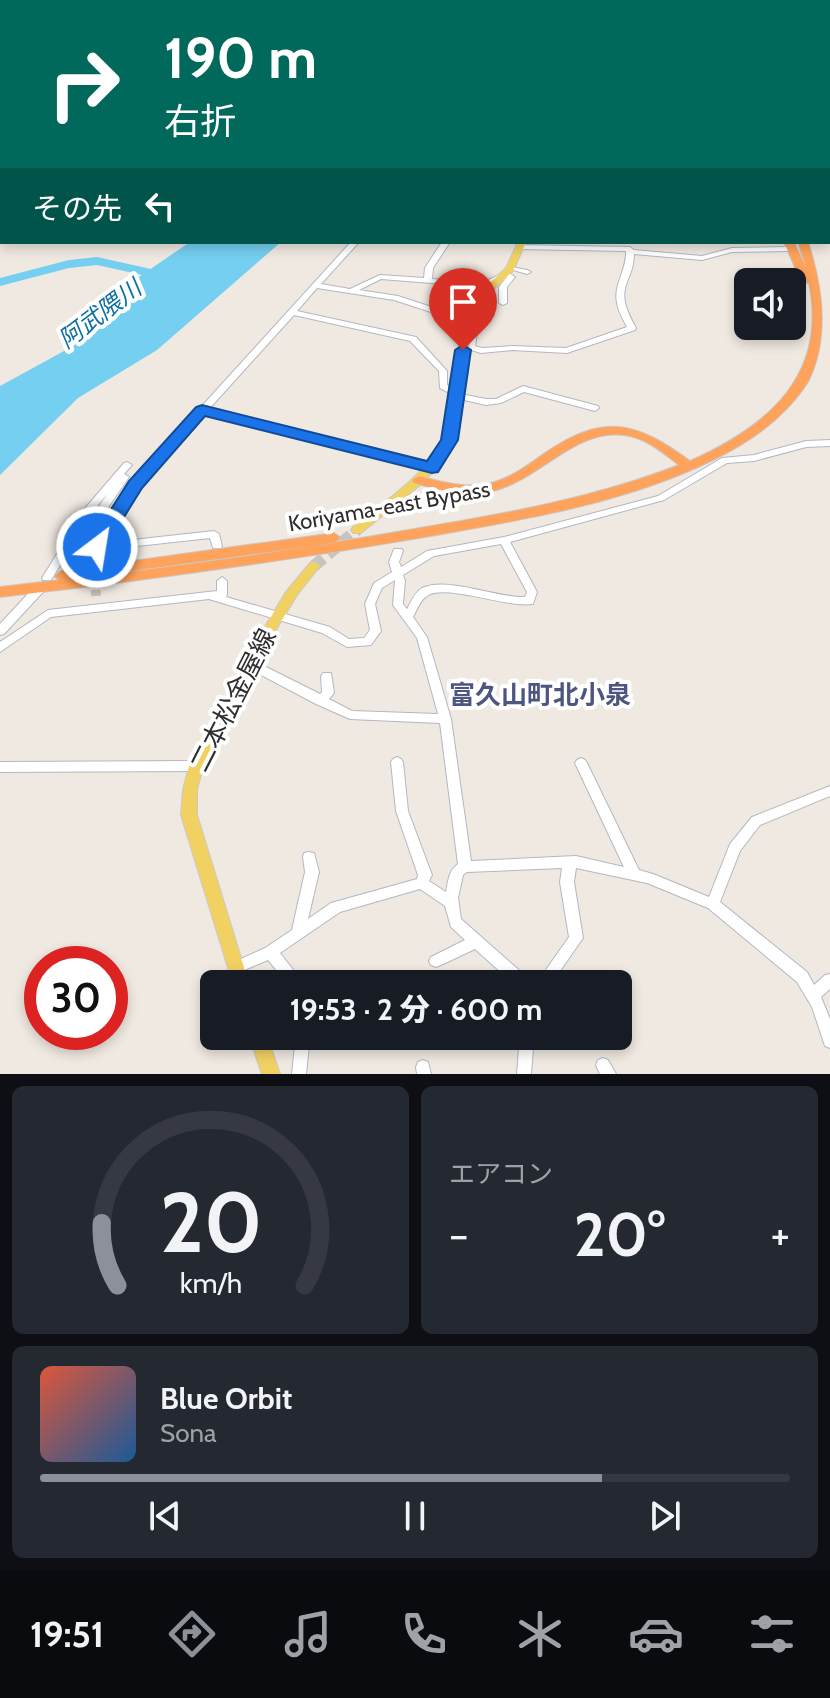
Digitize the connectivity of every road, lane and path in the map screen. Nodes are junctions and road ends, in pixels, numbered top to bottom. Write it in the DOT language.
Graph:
graph roads {
  1 [pos="353,244"];
  2 [pos="445,244"];
  3 [pos="521,244"];
  4 [pos="588,244"];
  5 [pos="642,244"];
  6 [pos="806,244"];
  7 [pos="788,246"];
  8 [pos="631,250"];
  9 [pos="527,272"];
  10 [pos="506,273"];
  11 [pos="428,280"];
  12 [pos="316,286"];
  13 [pos="350,292"];
  14 [pos="503,303"];
  15 [pos="822,308"];
  16 [pos="293,312"];
  17 [pos="467,325"];
  18 [pos="518,343"];
  19 [pos="488,351"];
  20 [pos="456,394"];
  21 [pos="595,408"];
  22 [pos="202,410"];
  23 [pos="830,443"];
  24 [pos="687,465"];
  25 [pos="432,468"];
  26 [pos="419,480"];
  27 [pos="357,530"];
  28 [pos="504,540"];
  29 [pos="217,546"];
  30 [pos="97,547"];
  31 [pos="398,551"];
  32 [pos="94,560"];
  33 [pos="314,566"];
  34 [pos="398,574"];
  35 [pos="222,581"];
  36 [pos="38,582"];
  37 [pos="5,589"];
  38 [pos="208,595"];
  39 [pos="96,596"];
  40 [pos="87,609"];
  41 [pos="277,616"];
  42 [pos="407,617"];
  43 [pos="0,631"];
  44 [pos="0,648"];
  45 [pos="250,664"];
  46 [pos="327,676"];
  47 [pos="320,701"];
  48 [pos="445,719"];
  49 [pos="397,762"];
  50 [pos="581,763"];
  51 [pos="196,766"];
  52 [pos="0,767"];
  53 [pos="830,791"];
  54 [pos="309,857"];
  55 [pos="569,862"];
  56 [pos="465,867"];
  57 [pos="635,876"];
  58 [pos="421,883"];
  59 [pos="450,902"];
  60 [pos="713,904"];
  61 [pos="298,931"];
  62 [pos="477,941"];
  63 [pos="270,952"];
  64 [pos="436,961"];
  65 [pos="235,968"];
  66 [pos="285,970"];
  67 [pos="509,970"];
  68 [pos="553,970"];
  69 [pos="830,980"];
  70 [pos="813,996"];
  71 [pos="830,1041"];
  72 [pos="263,1050"];
  73 [pos="302,1050"];
  74 [pos="526,1050"];
  75 [pos="271,1074"];
  76 [pos="299,1074"];
  77 [pos="524,1074"];
  1 -- 12 [label="street"];
  2 -- 11 [label="street"];
  3 -- 4 [label="street"];
  3 -- 10 [label="main road"];
  4 -- 8 [label="street"];
  5 -- 8 [label="street"];
  6 -- 15 [label="highway, Koriyama-east Bypass"];
  7 -- 8 [label="street"];
  7 -- 15 [label="highway"];
  8 -- 19 [label="street"];
  9 -- 10 [label="street"];
  10 -- 11 [label="street"];
  10 -- 14 [label="street"];
  10 -- 17 [label="main road"];
  11 -- 13 [label="street"];
  12 -- 13 [label="street"];
  12 -- 16 [label="street"];
  13 -- 17 [label="street"];
  15 -- 24 [label="highway, Koriyama-east Bypass"];
  16 -- 20 [label="street"];
  16 -- 22 [label="street"];
  17 -- 19 [label="street"];
  17 -- 20 [label="main road"];
  18 -- 19 [label="street"];
  20 -- 21 [label="street"];
  20 -- 25 [label="main road"];
  22 -- 25 [label="street"];
  22 -- 30 [label="street"];
  23 -- 28 [label="street"];
  24 -- 26 [label="highway"];
  24 -- 36 [label="highway, Koriyama-east Bypass"];
  25 -- 26 [label="main road"];
  26 -- 27 [label="main road"];
  28 -- 34 [label="street"];
  28 -- 42 [label="street"];
  29 -- 30 [label="street"];
  30 -- 32 [label="street"];
  30 -- 36 [label="street"];
  31 -- 34 [label="street"];
  33 -- 41 [label="main road, 二本松金屋線"];
  34 -- 41 [label="street"];
  34 -- 42 [label="street"];
  35 -- 38 [label="street"];
  36 -- 37 [label="highway, Koriyama-east Bypass"];
  36 -- 43 [label="street"];
  38 -- 40 [label="street"];
  38 -- 41 [label="street"];
  39 -- 40 [label="street"];
  40 -- 44 [label="street"];
  41 -- 45 [label="main road, 二本松金屋線"];
  42 -- 48 [label="street"];
  45 -- 47 [label="street"];
  45 -- 51 [label="main road, 二本松金屋線"];
  46 -- 47 [label="street"];
  47 -- 48 [label="street"];
  48 -- 56 [label="street"];
  49 -- 58 [label="street"];
  50 -- 57 [label="street"];
  51 -- 52 [label="street"];
  51 -- 65 [label="main road, 二本松金屋線"];
  53 -- 60 [label="street"];
  54 -- 61 [label="street"];
  55 -- 56 [label="street"];
  55 -- 57 [label="street"];
  55 -- 68 [label="street"];
  56 -- 59 [label="street"];
  57 -- 60 [label="street"];
  58 -- 59 [label="street"];
  58 -- 61 [label="street"];
  59 -- 62 [label="street"];
  60 -- 70 [label="street"];
  61 -- 63 [label="street"];
  62 -- 64 [label="street"];
  62 -- 67 [label="street"];
  63 -- 65 [label="street"];
  63 -- 66 [label="street"];
  69 -- 70 [label="street"];
  70 -- 71 [label="street"];
  72 -- 75 [label="main road"];
  73 -- 76 [label="street"];
  74 -- 77 [label="street"];
}
